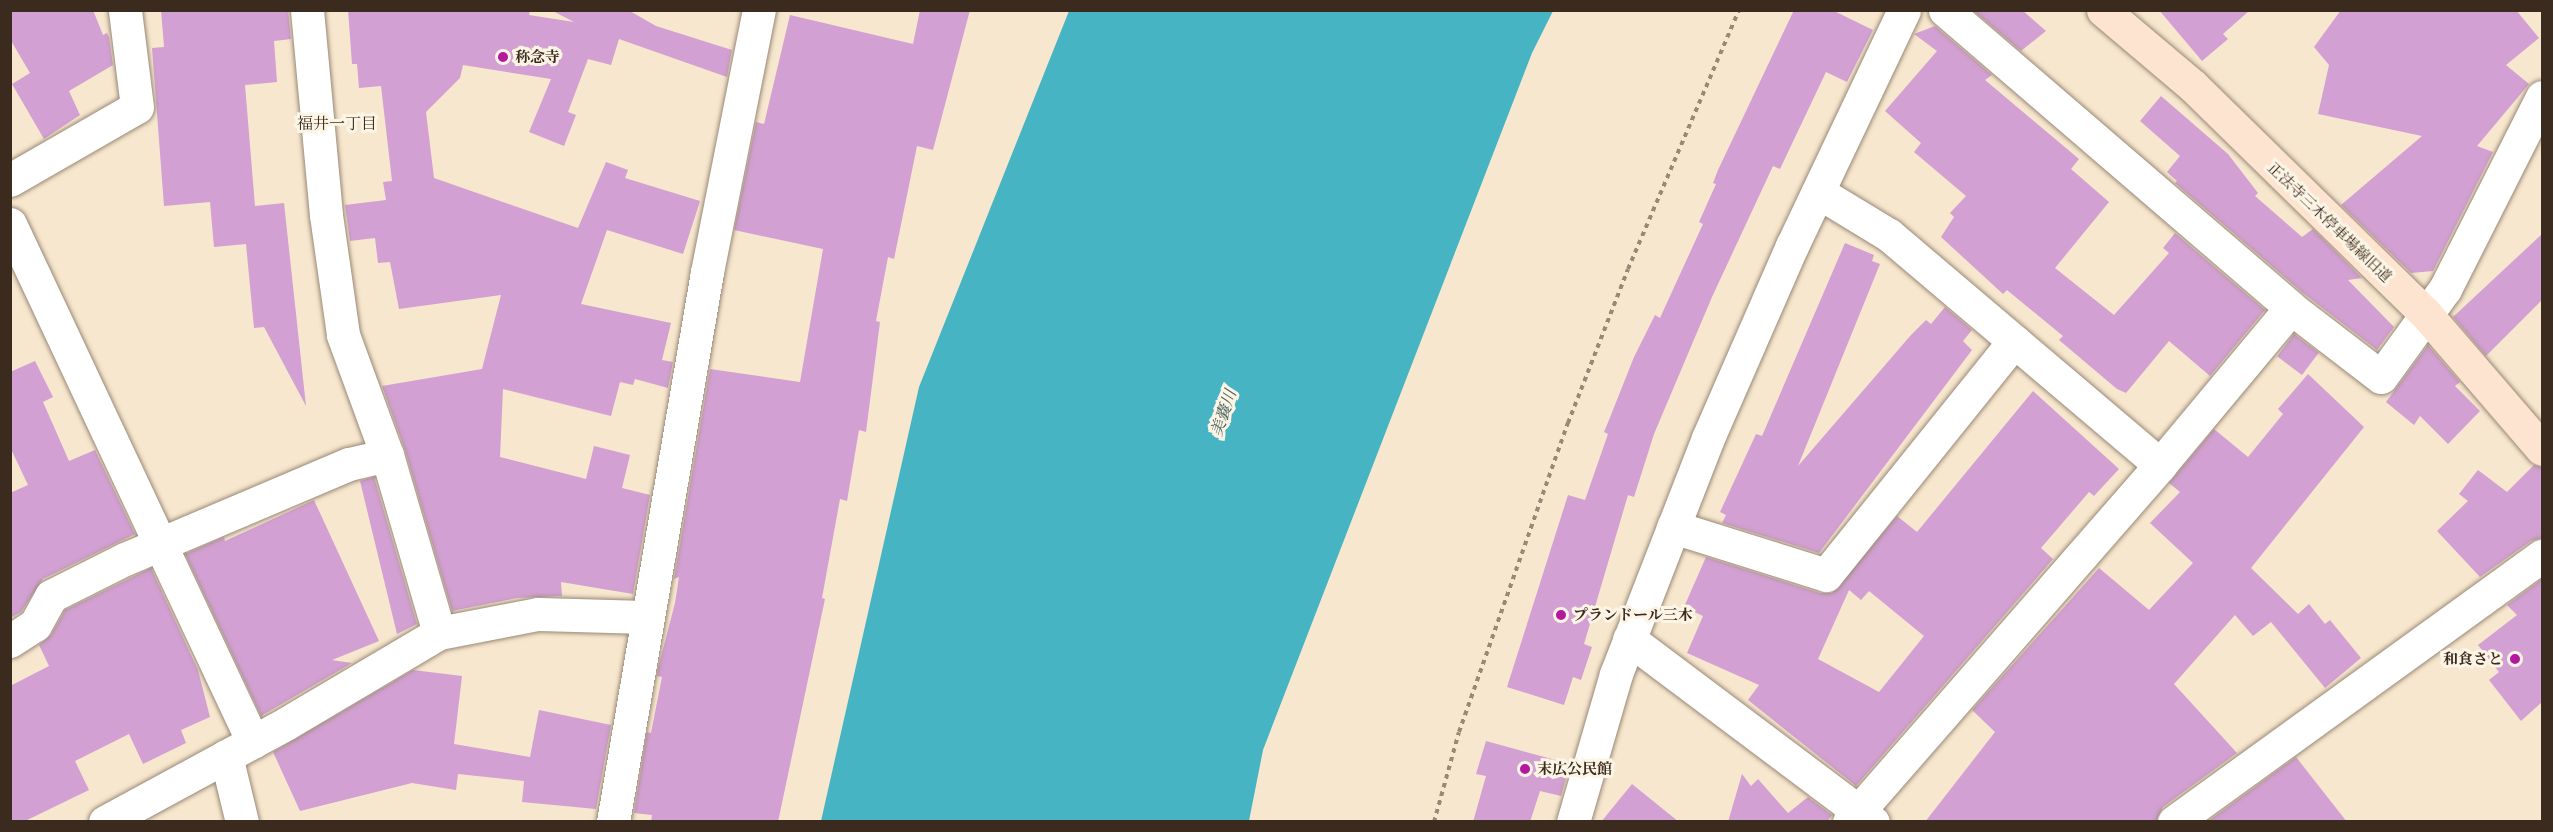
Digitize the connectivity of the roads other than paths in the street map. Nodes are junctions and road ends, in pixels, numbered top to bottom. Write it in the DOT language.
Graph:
graph roads {
  1 [pos="125,10"];
  2 [pos="307,10"];
  3 [pos="759,10"];
  4 [pos="1904,10"];
  5 [pos="1945,10"];
  6 [pos="2103,10"];
  7 [pos="2542,97"];
  8 [pos="10,180"];
  9 [pos="1818,192"];
  10 [pos="10,224"];
  11 [pos="2291,308"];
  12 [pos="2425,313"];
  13 [pos="2014,341"];
  14 [pos="2542,449"];
  15 [pos="387,455"];
  16 [pos="2160,465"];
  17 [pos="1673,527"];
  18 [pos="158,544"];
  19 [pos="2542,556"];
  20 [pos="647,617"];
  21 [pos="439,633"];
  22 [pos="1629,639"];
  23 [pos="10,641"];
  24 [pos="239,749"];
  25 [pos="1861,819"];
  26 [pos="105,822"];
  27 [pos="242,822"];
  28 [pos="613,822"];
  29 [pos="1573,822"];
  30 [pos="2174,822"];
  1 -- 8 [label="street"];
  2 -- 15 [label="street"];
  3 -- 20 [label="street"];
  4 -- 9 [label="street"];
  5 -- 11 [label="street"];
  6 -- 12 [label="street, 正法寺三木停車場線旧道"];
  7 -- 12 [label="street"];
  9 -- 13 [label="street"];
  9 -- 17 [label="street"];
  10 -- 18 [label="street"];
  11 -- 12 [label="street"];
  11 -- 16 [label="street"];
  12 -- 14 [label="street, 正法寺三木停車場線旧道"];
  13 -- 16 [label="street"];
  13 -- 17 [label="street"];
  15 -- 18 [label="street"];
  15 -- 21 [label="street"];
  16 -- 25 [label="street"];
  17 -- 22 [label="street"];
  18 -- 23 [label="street"];
  18 -- 24 [label="street"];
  19 -- 30 [label="street"];
  20 -- 21 [label="street"];
  20 -- 28 [label="street"];
  21 -- 24 [label="street"];
  22 -- 25 [label="street"];
  22 -- 29 [label="street"];
  24 -- 26 [label="street"];
  24 -- 27 [label="street"];
}
